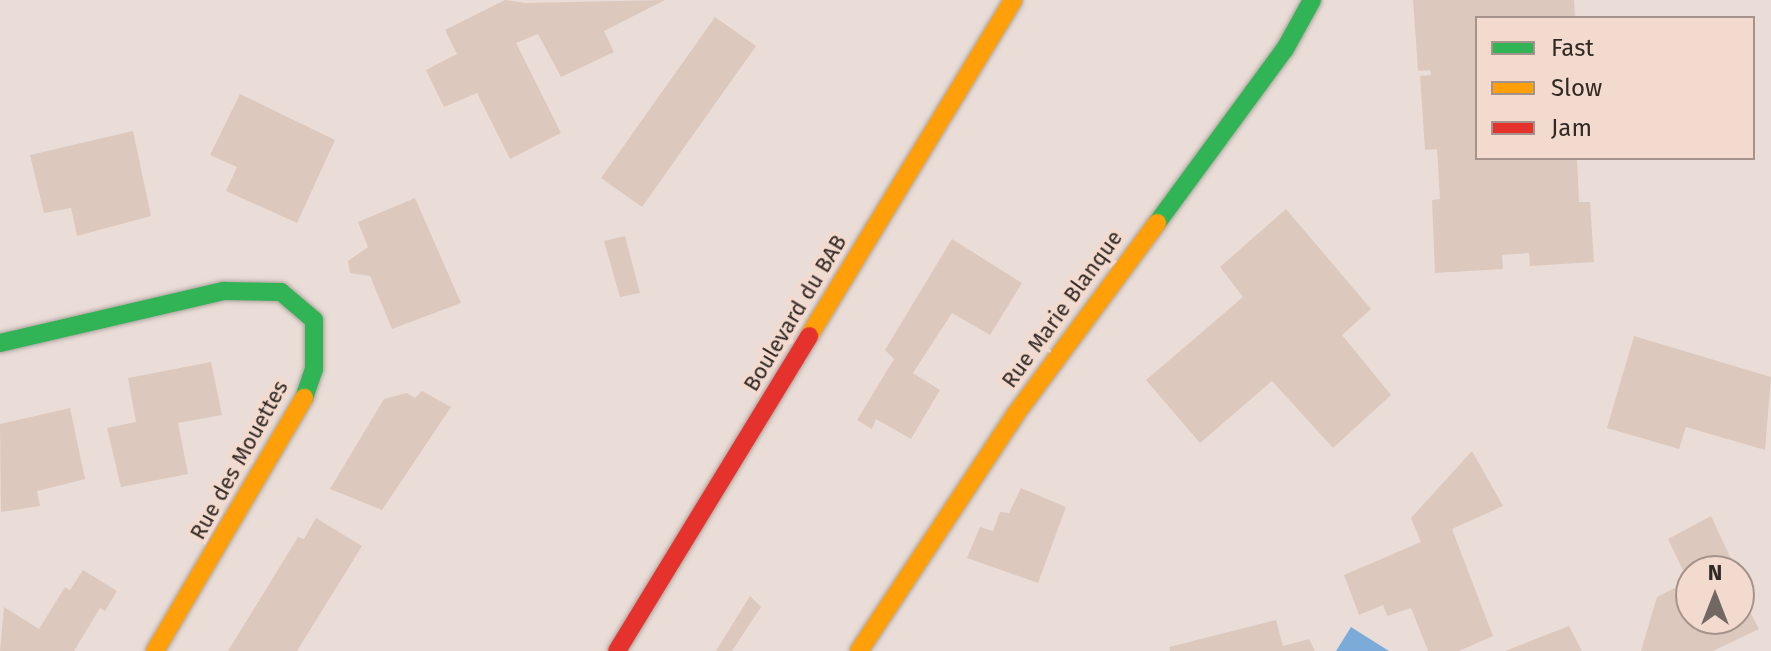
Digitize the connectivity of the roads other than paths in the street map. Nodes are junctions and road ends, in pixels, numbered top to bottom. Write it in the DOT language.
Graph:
graph roads {
  1 [pos="1013,0"];
  2 [pos="1312,0"];
  3 [pos="0,343"];
  4 [pos="155,651"];
  5 [pos="617,651"];
  6 [pos="859,651"];
  1 -- 5 [label="street, Boulevard du BAB"];
  2 -- 6 [label="street, Rue Marie Blanque"];
  3 -- 4 [label="street, Rue des Mouettes"];
}
